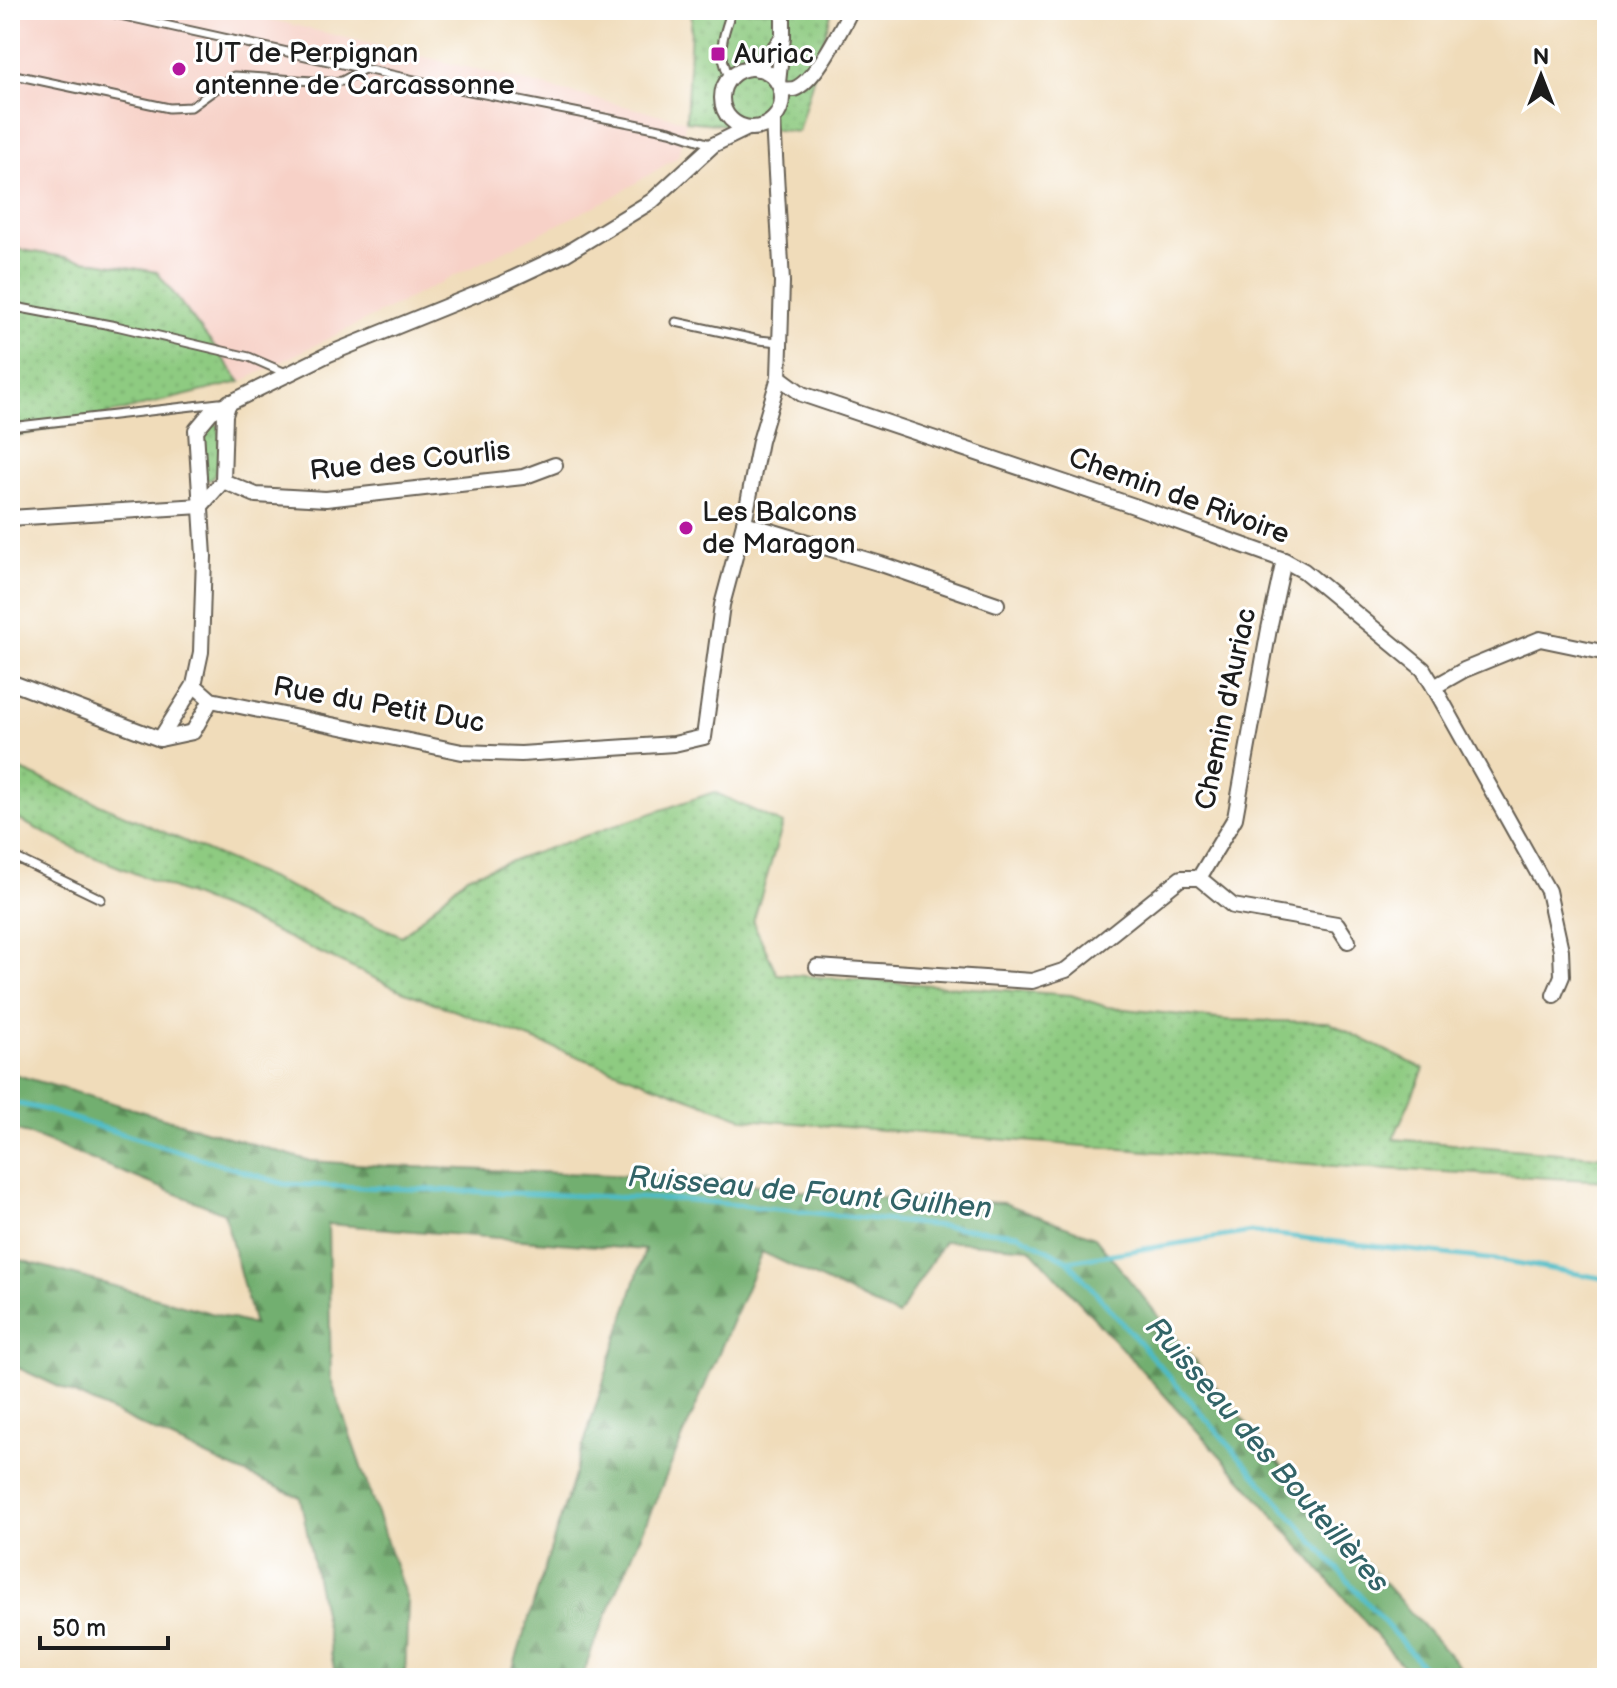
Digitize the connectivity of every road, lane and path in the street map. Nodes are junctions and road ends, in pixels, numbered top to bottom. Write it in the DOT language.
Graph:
graph roads {
  1 [pos="97,10"];
  2 [pos="732,10"];
  3 [pos="783,10"];
  4 [pos="851,10"];
  5 [pos="783,36"];
  6 [pos="364,69"];
  7 [pos="758,69"];
  8 [pos="10,74"];
  9 [pos="730,79"];
  10 [pos="779,86"];
  11 [pos="726,112"];
  12 [pos="773,120"];
  13 [pos="751,128"];
  14 [pos="717,143"];
  15 [pos="774,154"];
  16 [pos="10,306"];
  17 [pos="676,322"];
  18 [pos="780,342"];
  19 [pos="288,374"];
  20 [pos="779,377"];
  21 [pos="229,402"];
  22 [pos="10,427"];
  23 [pos="555,465"];
  24 [pos="223,481"];
  25 [pos="201,506"];
  26 [pos="10,518"];
  27 [pos="744,523"];
  28 [pos="1284,560"];
  29 [pos="997,604"];
  30 [pos="1607,653"];
  31 [pos="10,682"];
  32 [pos="194,685"];
  33 [pos="1434,687"];
  34 [pos="211,700"];
  35 [pos="160,739"];
  36 [pos="10,855"];
  37 [pos="1199,878"];
  38 [pos="101,899"];
  39 [pos="1348,941"];
  40 [pos="817,967"];
  41 [pos="1554,995"];
  1 -- 6 [label="lane"];
  2 -- 9 [label="lane"];
  3 -- 5 [label="street"];
  4 -- 10 [label="street"];
  5 -- 7 [label="street"];
  5 -- 10 [label="street"];
  6 -- 8 [label="lane"];
  6 -- 14 [label="lane"];
  7 -- 9 [label="street"];
  7 -- 10 [label="street"];
  9 -- 11 [label="street"];
  10 -- 12 [label="street"];
  11 -- 13 [label="street"];
  11 -- 14 [label="street"];
  12 -- 13 [label="street"];
  12 -- 15 [label="street"];
  13 -- 14 [label="street"];
  13 -- 15 [label="street"];
  14 -- 19 [label="street"];
  15 -- 18 [label="street"];
  16 -- 19 [label="lane"];
  17 -- 18 [label="lane"];
  18 -- 20 [label="street"];
  19 -- 21 [label="street"];
  20 -- 27 [label="street"];
  20 -- 28 [label="street, Chemin de Rivoire"];
  21 -- 22 [label="lane"];
  21 -- 24 [label="street"];
  21 -- 25 [label="street"];
  23 -- 24 [label="street, Rue des Courlis"];
  24 -- 25 [label="street"];
  25 -- 26 [label="street"];
  25 -- 32 [label="street"];
  27 -- 29 [label="street"];
  27 -- 34 [label="street, Rue du Petit Duc"];
  28 -- 33 [label="street, Chemin de Rivoire"];
  28 -- 37 [label="street, Chemin d'Auriac"];
  30 -- 33 [label="street"];
  31 -- 35 [label="street"];
  32 -- 34 [label="street, Rue du Petit Duc"];
  32 -- 35 [label="street"];
  33 -- 41 [label="street, Chemin de Rivoire"];
  34 -- 35 [label="street"];
  36 -- 38 [label="lane"];
  37 -- 39 [label="street"];
  37 -- 40 [label="street"];
}
